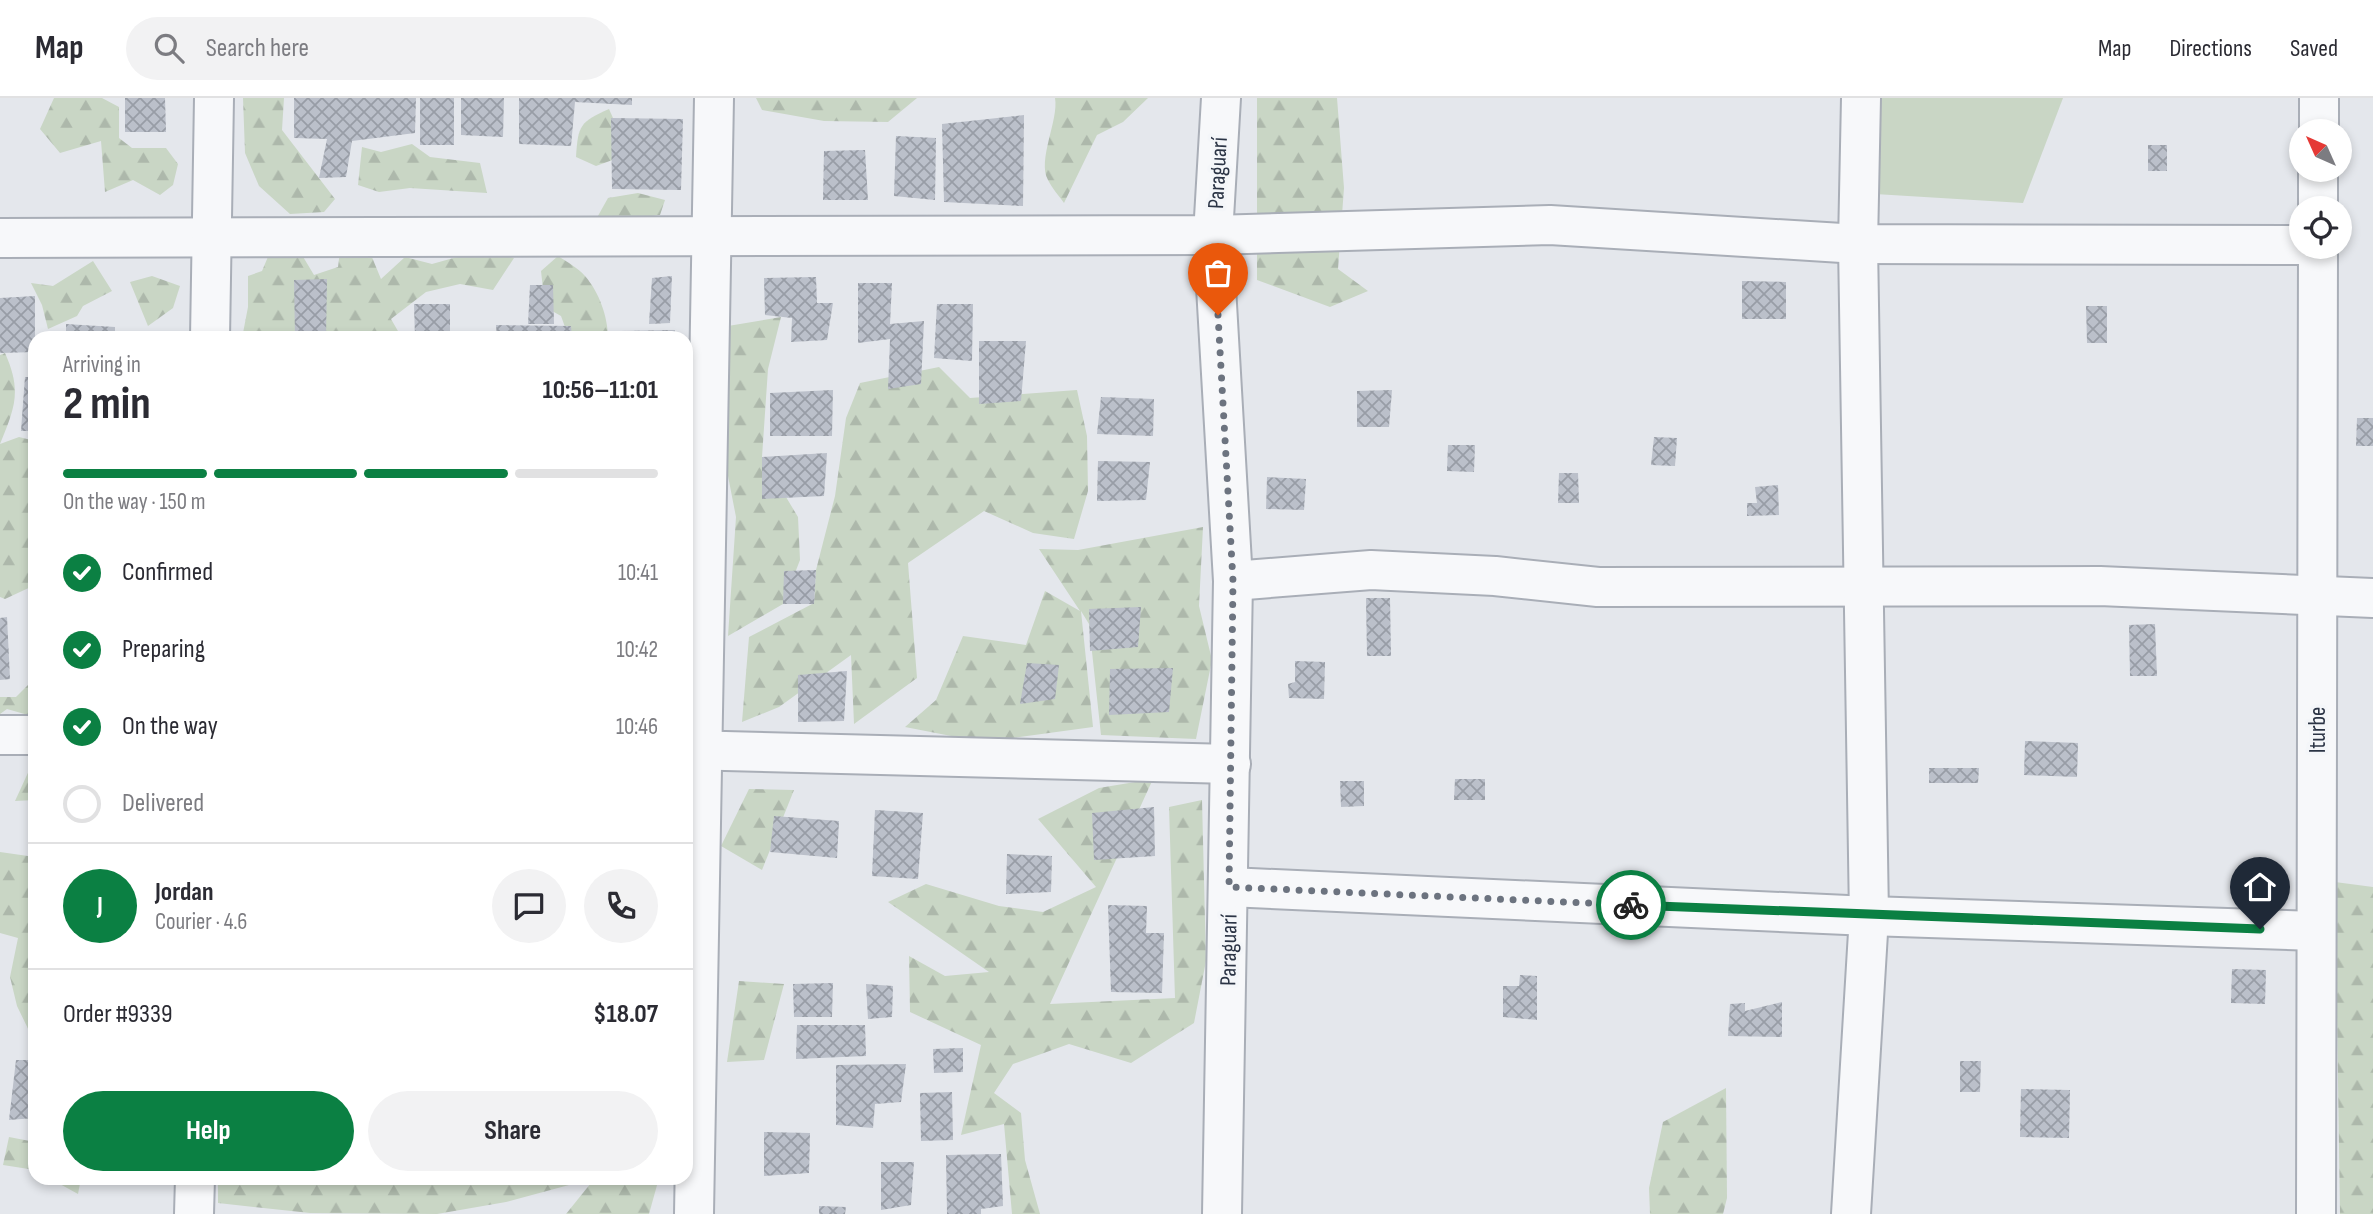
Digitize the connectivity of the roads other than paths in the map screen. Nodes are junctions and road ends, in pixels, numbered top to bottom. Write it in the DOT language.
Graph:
graph roads {
  1 [pos="215,98"];
  2 [pos="714,98"];
  3 [pos="1221,98"];
  4 [pos="1861,98"];
  5 [pos="2319,98"];
  6 [pos="2319,119"];
  7 [pos="1213,235"];
  8 [pos="711,236"];
  9 [pos="212,237"];
  10 [pos="0,239"];
  11 [pos="1858,244"];
  12 [pos="2289,245"];
  13 [pos="2318,259"];
  14 [pos="210,331"];
  15 [pos="1233,581"];
  16 [pos="1863,585"];
  17 [pos="2317,596"];
  18 [pos="2373,598"];
  19 [pos="0,735"];
  20 [pos="28,735"];
  21 [pos="695,750"];
  22 [pos="1231,764"];
  23 [pos="1229,887"];
  24 [pos="1869,915"];
  25 [pos="2316,931"];
  26 [pos="195,1185"];
  27 [pos="194,1214"];
  28 [pos="694,1214"];
  29 [pos="1222,1214"];
  30 [pos="1852,1214"];
  31 [pos="2316,1214"];
  1 -- 9 [label="street"];
  2 -- 8 [label="street"];
  3 -- 7 [label="street, Paraguarí"];
  4 -- 11 [label="street"];
  5 -- 6 [label="street"];
  7 -- 8 [label="street"];
  7 -- 11 [label="street"];
  7 -- 15 [label="street, Paraguarí"];
  8 -- 9 [label="street"];
  8 -- 21 [label="street"];
  9 -- 10 [label="street"];
  9 -- 14 [label="street"];
  11 -- 12 [label="street"];
  11 -- 16 [label="street"];
  13 -- 17 [label="street, Iturbe"];
  15 -- 16 [label="street"];
  15 -- 22 [label="street, Paraguarí"];
  16 -- 17 [label="street"];
  16 -- 24 [label="street"];
  17 -- 18 [label="street"];
  17 -- 25 [label="street, Iturbe"];
  19 -- 20 [label="street"];
  21 -- 22 [label="street"];
  21 -- 28 [label="street"];
  22 -- 23 [label="street, Paraguarí"];
  23 -- 24 [label="street"];
  23 -- 29 [label="street, Paraguarí"];
  24 -- 25 [label="street"];
  24 -- 30 [label="street"];
  25 -- 31 [label="street, Iturbe"];
  26 -- 27 [label="street"];
}
